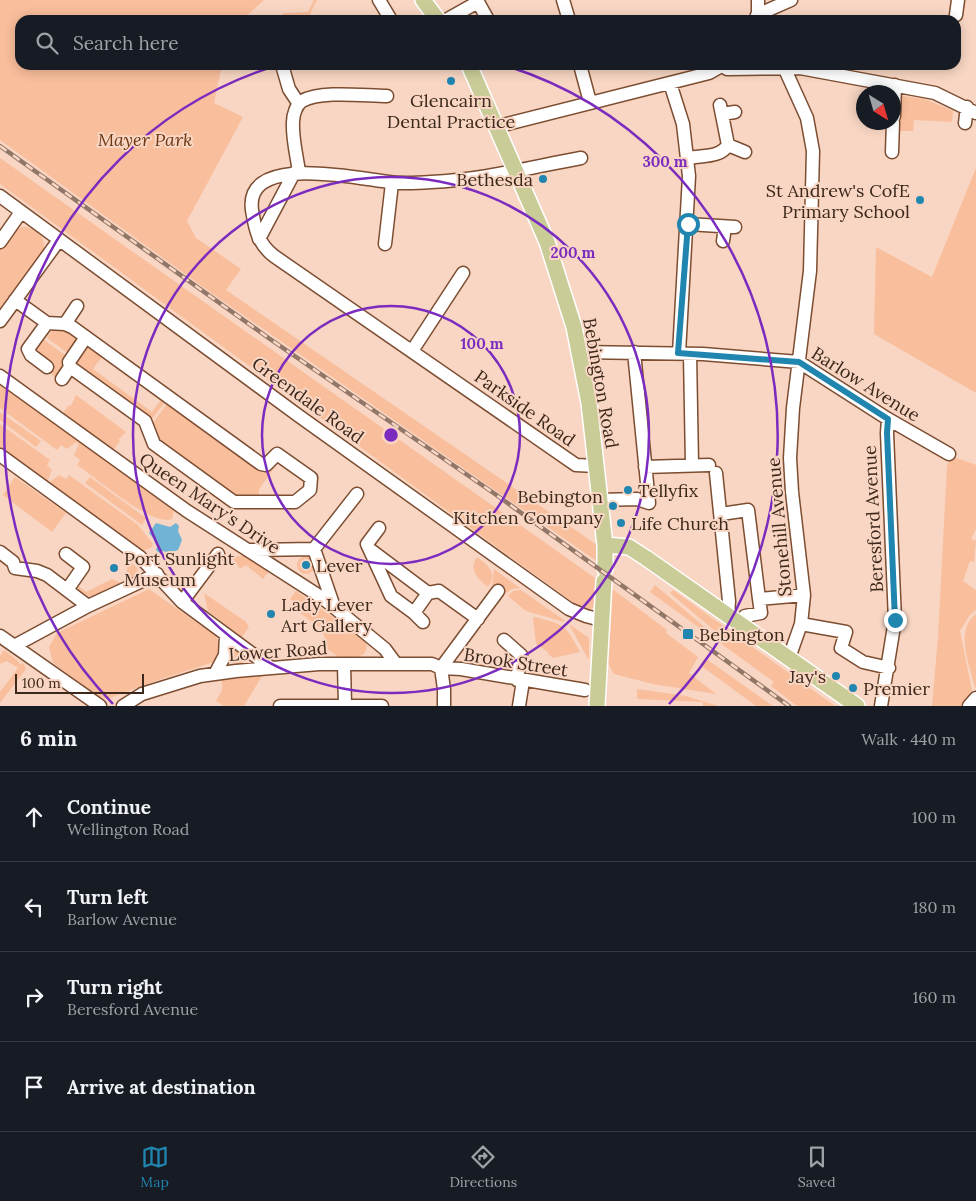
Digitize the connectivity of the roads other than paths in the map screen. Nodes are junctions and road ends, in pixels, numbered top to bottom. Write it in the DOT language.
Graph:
graph roads {
  1 [pos="379,0"];
  2 [pos="423,0"];
  3 [pos="563,0"];
  4 [pos="758,0"];
  5 [pos="792,0"];
  6 [pos="958,0"];
  7 [pos="388,15"];
  8 [pos="434,15"];
  9 [pos="455,15"];
  10 [pos="485,15"];
  11 [pos="568,15"];
  12 [pos="757,15"];
  13 [pos="763,15"];
  14 [pos="956,15"];
  15 [pos="283,70"];
  16 [pos="471,70"];
  17 [pos="581,70"];
  18 [pos="714,70"];
  19 [pos="786,70"];
  20 [pos="807,70"];
  21 [pos="670,83"];
  22 [pos="895,85"];
  23 [pos="901,86"];
  24 [pos="387,96"];
  25 [pos="590,102"];
  26 [pos="299,104"];
  27 [pos="726,110"];
  28 [pos="972,110"];
  29 [pos="965,123"];
  30 [pos="495,127"];
  31 [pos="893,130"];
  32 [pos="728,145"];
  33 [pos="745,152"];
  34 [pos="892,152"];
  35 [pos="581,158"];
  36 [pos="689,158"];
  37 [pos="515,172"];
  38 [pos="297,173"];
  39 [pos="392,183"];
  40 [pos="0,196"];
  41 [pos="21,212"];
  42 [pos="688,224"];
  43 [pos="259,239"];
  44 [pos="59,240"];
  45 [pos="723,241"];
  46 [pos="0,242"];
  47 [pos="385,244"];
  48 [pos="464,273"];
  49 [pos="15,300"];
  50 [pos="77,306"];
  51 [pos="0,320"];
  52 [pos="47,324"];
  53 [pos="65,324"];
  54 [pos="86,337"];
  55 [pos="412,351"];
  56 [pos="580,352"];
  57 [pos="634,352"];
  58 [pos="684,354"];
  59 [pos="799,362"];
  60 [pos="47,367"];
  61 [pos="70,367"];
  62 [pos="0,376"];
  63 [pos="62,379"];
  64 [pos="888,419"];
  65 [pos="949,454"];
  66 [pos="0,455"];
  67 [pos="692,465"];
  68 [pos="596,466"];
  69 [pos="645,467"];
  70 [pos="357,494"];
  71 [pos="600,500"];
  72 [pos="721,514"];
  73 [pos="379,528"];
  74 [pos="605,545"];
  75 [pos="314,549"];
  76 [pos="249,550"];
  77 [pos="369,550"];
  78 [pos="0,552"];
  79 [pos="66,554"];
  80 [pos="218,554"];
  81 [pos="157,574"];
  82 [pos="67,590"];
  83 [pos="428,592"];
  84 [pos="498,592"];
  85 [pos="804,595"];
  86 [pos="759,599"];
  87 [pos="182,602"];
  88 [pos="88,606"];
  89 [pos="334,607"];
  90 [pos="478,619"];
  91 [pos="733,619"];
  92 [pos="602,620"];
  93 [pos="801,624"];
  94 [pos="226,635"];
  95 [pos="0,636"];
  96 [pos="504,640"];
  97 [pos="14,646"];
  98 [pos="790,658"];
  99 [pos="396,664"];
  100 [pos="344,665"];
  101 [pos="270,667"];
  102 [pos="441,668"];
  103 [pos="889,668"];
  104 [pos="215,674"];
  105 [pos="520,680"];
  106 [pos="585,690"];
  107 [pos="976,698"];
  108 [pos="344,705"];
  109 [pos="99,706"];
  110 [pos="123,706"];
  111 [pos="280,706"];
  112 [pos="382,706"];
  113 [pos="444,706"];
  114 [pos="519,706"];
  115 [pos="597,706"];
  116 [pos="857,706"];
  117 [pos="881,706"];
  118 [pos="969,706"];
  1 -- 7 [label="street"];
  2 -- 8 [label="main road"];
  3 -- 11 [label="street"];
  4 -- 12 [label="street"];
  5 -- 13 [label="street"];
  6 -- 14 [label="street"];
  9 -- 10 [label="street"];
  15 -- 26 [label="street"];
  16 -- 30 [label="main road, Bebington Road"];
  17 -- 25 [label="street"];
  18 -- 21 [label="street"];
  19 -- 59 [label="street, Stonehill Avenue"];
  20 -- 22 [label="street"];
  21 -- 25 [label="street"];
  21 -- 36 [label="street"];
  23 -- 28 [label="street"];
  24 -- 26 [label="street"];
  25 -- 30 [label="street"];
  26 -- 38 [label="street"];
  27 -- 32 [label="street"];
  28 -- 29 [label="street"];
  30 -- 37 [label="main road, Bebington Road"];
  31 -- 34 [label="street"];
  32 -- 33 [label="street"];
  32 -- 36 [label="street"];
  35 -- 37 [label="street, Parkside Road"];
  36 -- 42 [label="street"];
  37 -- 39 [label="street, Parkside Road"];
  37 -- 56 [label="main road, Bebington Road"];
  38 -- 39 [label="street, Parkside Road"];
  38 -- 43 [label="street"];
  38 -- 43 [label="street, Parkside Road"];
  39 -- 47 [label="street"];
  40 -- 41 [label="street, Greendale Road"];
  41 -- 44 [label="street, Greendale Road"];
  41 -- 46 [label="street"];
  42 -- 45 [label="street"];
  42 -- 58 [label="street"];
  43 -- 55 [label="street, Parkside Road"];
  44 -- 49 [label="street"];
  44 -- 92 [label="street, Greendale Road"];
  48 -- 55 [label="street"];
  49 -- 51 [label="street"];
  49 -- 52 [label="street"];
  50 -- 53 [label="street"];
  52 -- 53 [label="street"];
  52 -- 60 [label="street"];
  53 -- 54 [label="street"];
  54 -- 61 [label="street"];
  54 -- 61 [label="street"];
  55 -- 68 [label="street, Parkside Road"];
  56 -- 57 [label="street, Barlow Avenue"];
  56 -- 68 [label="main road, Bebington Road"];
  57 -- 58 [label="street, Barlow Avenue"];
  57 -- 69 [label="street"];
  58 -- 59 [label="street, Barlow Avenue"];
  58 -- 67 [label="street"];
  59 -- 64 [label="street, Barlow Avenue"];
  59 -- 85 [label="street, Stonehill Avenue"];
  61 -- 63 [label="street"];
  62 -- 76 [label="street, Queen Mary's Drive"];
  64 -- 65 [label="street, Barlow Avenue"];
  64 -- 103 [label="street, Beresford Avenue"];
  66 -- 81 [label="street"];
  67 -- 69 [label="street"];
  67 -- 72 [label="street"];
  68 -- 71 [label="main road, Bebington Road"];
  69 -- 71 [label="street"];
  70 -- 75 [label="street"];
  71 -- 74 [label="main road, Bebington Road"];
  72 -- 86 [label="street"];
  72 -- 91 [label="street"];
  73 -- 77 [label="street"];
  74 -- 91 [label="main road"];
  74 -- 92 [label="main road, Bebington Road"];
  75 -- 76 [label="street"];
  75 -- 89 [label="street"];
  76 -- 89 [label="street, Queen Mary's Drive"];
  77 -- 83 [label="street"];
  77 -- 83 [label="street"];
  78 -- 82 [label="street"];
  79 -- 82 [label="street"];
  80 -- 87 [label="street"];
  81 -- 87 [label="street"];
  81 -- 88 [label="street"];
  82 -- 88 [label="street"];
  83 -- 90 [label="street"];
  84 -- 90 [label="street"];
  85 -- 86 [label="street"];
  85 -- 93 [label="street, Stonehill Avenue"];
  86 -- 91 [label="street"];
  87 -- 94 [label="street"];
  88 -- 97 [label="street"];
  89 -- 99 [label="street, Queen Mary's Drive"];
  90 -- 102 [label="street"];
  91 -- 98 [label="main road"];
  92 -- 115 [label="main road, Bebington Road"];
  93 -- 98 [label="street, Stonehill Avenue"];
  93 -- 103 [label="street"];
  94 -- 101 [label="street"];
  94 -- 104 [label="street"];
  95 -- 97 [label="street"];
  96 -- 105 [label="street"];
  97 -- 109 [label="street"];
  98 -- 116 [label="main road"];
  99 -- 100 [label="street, Lower Road"];
  99 -- 102 [label="street, Lower Road"];
  100 -- 101 [label="street, Lower Road"];
  100 -- 108 [label="street"];
  101 -- 104 [label="street, Lower Road"];
  102 -- 105 [label="street, Brook Street"];
  102 -- 113 [label="street"];
  103 -- 117 [label="street, Beresford Avenue"];
  104 -- 110 [label="street, Lower Road"];
  105 -- 106 [label="street, Brook Street"];
  105 -- 114 [label="street"];
  107 -- 118 [label="street"];
  108 -- 111 [label="street"];
  108 -- 112 [label="street"];
}
